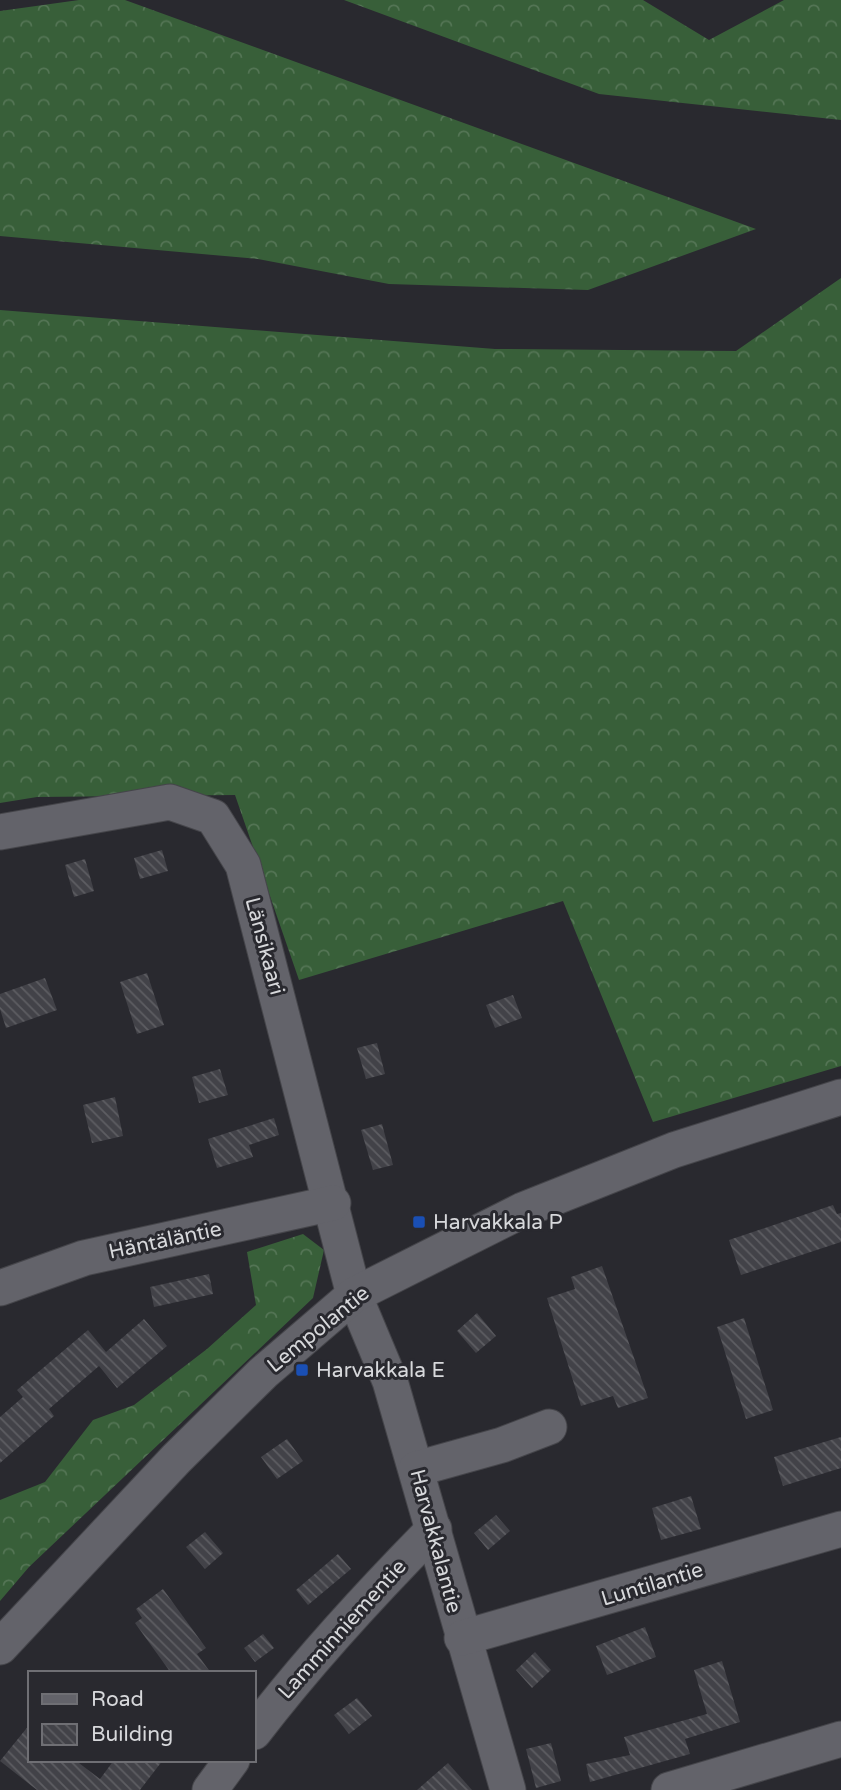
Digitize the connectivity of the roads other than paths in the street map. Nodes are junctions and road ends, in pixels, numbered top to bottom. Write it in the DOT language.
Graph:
graph roads {
  1 [pos="0,832"];
  2 [pos="841,1097"];
  3 [pos="333,1203"];
  4 [pos="0,1288"];
  5 [pos="354,1294"];
  6 [pos="549,1427"];
  7 [pos="416,1469"];
  8 [pos="434,1529"];
  9 [pos="841,1529"];
  10 [pos="462,1638"];
  11 [pos="0,1647"];
  12 [pos="256,1729"];
  13 [pos="841,1739"];
  14 [pos="230,1762"];
  15 [pos="209,1790"];
  16 [pos="508,1790"];
  17 [pos="669,1790"];
  1 -- 3 [label="street, Länsikaari"];
  2 -- 5 [label="street, Lempolantie"];
  3 -- 4 [label="street, Häntäläntie"];
  3 -- 5 [label="street, Länsikaari"];
  5 -- 7 [label="street, Harvakkalantie"];
  5 -- 11 [label="street, Lempolantie"];
  6 -- 7 [label="street"];
  7 -- 8 [label="street, Harvakkalantie"];
  8 -- 10 [label="street, Harvakkalantie"];
  8 -- 12 [label="street, Lamminniementie"];
  9 -- 10 [label="street, Luntilantie"];
  10 -- 16 [label="street, Harvakkalantie"];
  13 -- 17 [label="street"];
  14 -- 15 [label="street"];
}
